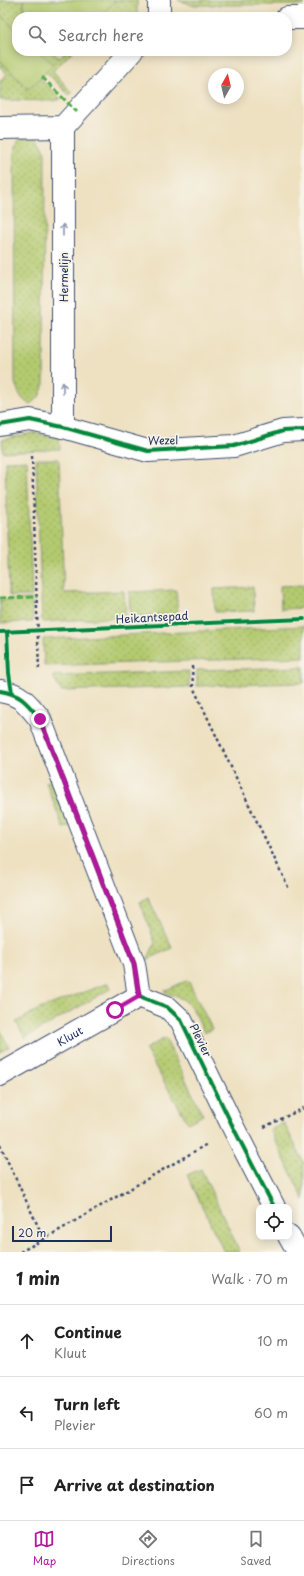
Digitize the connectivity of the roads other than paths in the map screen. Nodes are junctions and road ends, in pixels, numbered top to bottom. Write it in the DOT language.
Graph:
graph roads {
  1 [pos="159,0"];
  2 [pos="159,12"];
  3 [pos="292,18"];
  4 [pos="304,18"];
  5 [pos="127,56"];
  6 [pos="63,127"];
  7 [pos="0,128"];
  8 [pos="0,425"];
  9 [pos="63,427"];
  10 [pos="304,430"];
  11 [pos="0,691"];
  12 [pos="139,996"];
  13 [pos="0,1075"];
  14 [pos="272,1204"];
  15 [pos="291,1240"];
  16 [pos="298,1252"];
  1 -- 2 [label="street"];
  3 -- 4 [label="street"];
  5 -- 6 [label="street"];
  6 -- 7 [label="street"];
  9 -- 6 [label="street, Hermelijn, one-way"];
  8 -- 9 [label="street, Wezel"];
  9 -- 10 [label="street, Wezel"];
  11 -- 12 [label="street"];
  12 -- 13 [label="street, Kluut"];
  12 -- 14 [label="street, Plevier"];
  15 -- 16 [label="street"];
}
